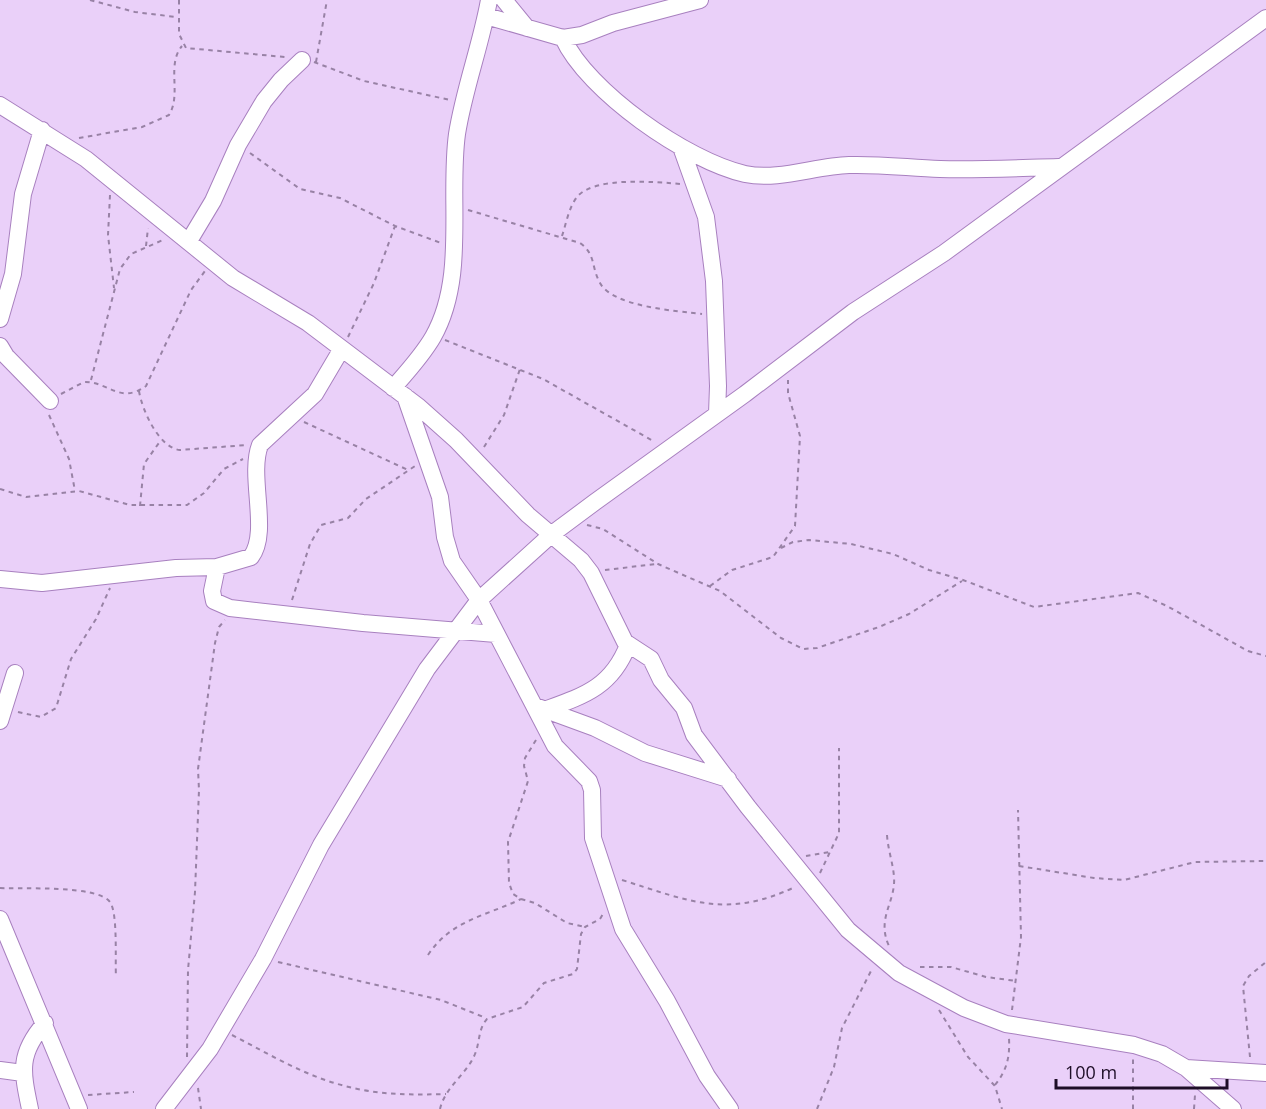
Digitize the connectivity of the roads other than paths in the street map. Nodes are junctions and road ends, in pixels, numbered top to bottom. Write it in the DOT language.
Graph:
graph roads {
  1 [pos="700,0"];
  2 [pos="491,4"];
  3 [pos="1266,18"];
  4 [pos="527,28"];
  5 [pos="562,38"];
  6 [pos="309,61"];
  7 [pos="0,105"];
  8 [pos="42,130"];
  9 [pos="681,147"];
  10 [pos="1059,167"];
  11 [pos="184,237"];
  12 [pos="0,319"];
  13 [pos="0,346"];
  14 [pos="341,350"];
  15 [pos="399,392"];
  16 [pos="50,401"];
  17 [pos="717,414"];
  18 [pos="552,534"];
  19 [pos="217,567"];
  20 [pos="0,579"];
  21 [pos="479,600"];
  22 [pos="453,632"];
  23 [pos="496,634"];
  24 [pos="628,645"];
  25 [pos="15,673"];
  26 [pos="541,707"];
  27 [pos="3,713"];
  28 [pos="728,779"];
  29 [pos="0,919"];
  30 [pos="45,1023"];
  31 [pos="1186,1068"];
  32 [pos="0,1070"];
  33 [pos="23,1073"];
  34 [pos="1259,1073"];
  35 [pos="76,1103"];
  36 [pos="30,1109"];
  37 [pos="164,1109"];
  38 [pos="730,1109"];
  39 [pos="1233,1109"];
  1 -- 5 [label="street"];
  2 -- 4 [label="street"];
  2 -- 4 [label="street"];
  2 -- 15 [label="street"];
  3 -- 10 [label="street"];
  4 -- 5 [label="street"];
  5 -- 9 [label="street"];
  6 -- 11 [label="street"];
  7 -- 8 [label="street"];
  8 -- 11 [label="street"];
  8 -- 12 [label="street"];
  9 -- 10 [label="street"];
  9 -- 17 [label="street"];
  10 -- 17 [label="street"];
  11 -- 14 [label="street"];
  13 -- 16 [label="street"];
  14 -- 15 [label="street"];
  14 -- 19 [label="street"];
  15 -- 18 [label="street"];
  15 -- 21 [label="street"];
  17 -- 18 [label="street"];
  18 -- 21 [label="street"];
  18 -- 24 [label="street"];
  19 -- 20 [label="street"];
  19 -- 22 [label="street"];
  21 -- 22 [label="street"];
  21 -- 23 [label="street"];
  22 -- 23 [label="street"];
  22 -- 37 [label="street"];
  23 -- 26 [label="street"];
  24 -- 26 [label="street"];
  24 -- 28 [label="street"];
  25 -- 27 [label="street"];
  26 -- 28 [label="street"];
  26 -- 38 [label="street"];
  28 -- 31 [label="street"];
  29 -- 30 [label="street"];
  30 -- 33 [label="street"];
  30 -- 35 [label="street"];
  31 -- 34 [label="street"];
  31 -- 39 [label="street"];
  32 -- 33 [label="street"];
  33 -- 36 [label="street"];
}
